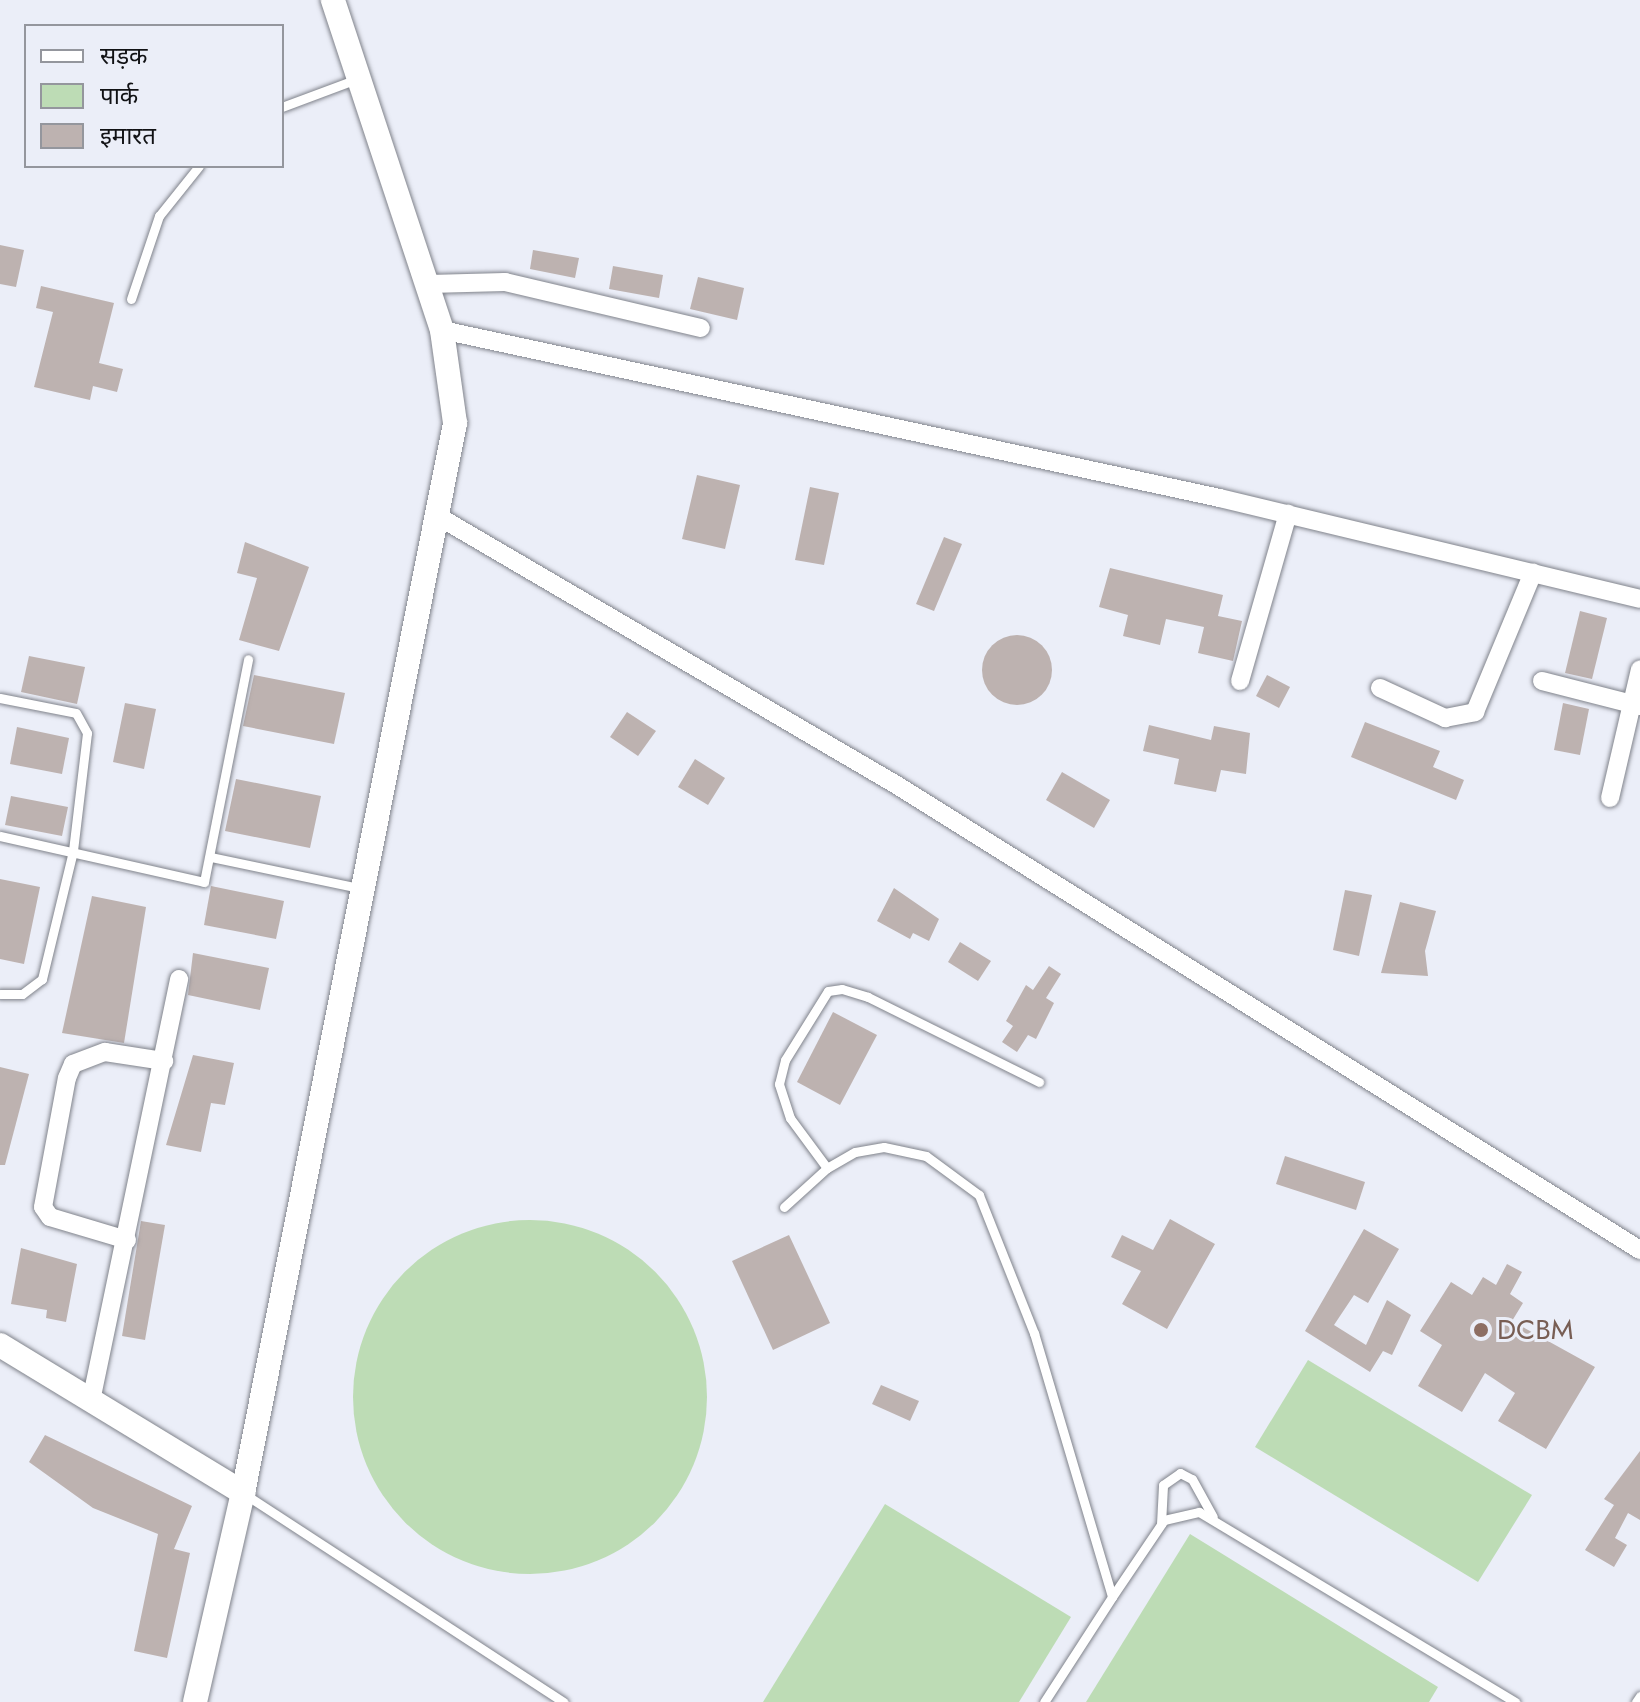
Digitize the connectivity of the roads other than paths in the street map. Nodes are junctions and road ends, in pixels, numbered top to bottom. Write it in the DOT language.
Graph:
graph roads {
  1 [pos="333,0"];
  2 [pos="360,78"];
  3 [pos="284,106"];
  4 [pos="197,168"];
  5 [pos="429,284"];
  6 [pos="131,299"];
  7 [pos="701,328"];
  8 [pos="442,330"];
  9 [pos="1288,514"];
  10 [pos="441,518"];
  11 [pos="1533,573"];
  12 [pos="1640,599"];
  13 [pos="248,659"];
  14 [pos="1640,669"];
  15 [pos="1240,681"];
  16 [pos="1542,681"];
  17 [pos="1380,688"];
  18 [pos="0,698"];
  19 [pos="1636,705"];
  20 [pos="1610,798"];
  21 [pos="0,836"];
  22 [pos="73,851"];
  23 [pos="211,857"];
  24 [pos="359,888"];
  25 [pos="179,979"];
  26 [pos="0,994"];
  27 [pos="164,1061"];
  28 [pos="1039,1082"];
  29 [pos="827,1168"];
  30 [pos="784,1207"];
  31 [pos="127,1240"];
  32 [pos="1640,1250"];
  33 [pos="0,1345"];
  34 [pos="91,1401"];
  35 [pos="243,1493"];
  36 [pos="1213,1517"];
  37 [pos="1161,1524"];
  38 [pos="1112,1597"];
  39 [pos="1640,1696"];
  40 [pos="195,1702"];
  41 [pos="564,1702"];
  42 [pos="1044,1702"];
  43 [pos="1515,1702"];
  44 [pos="1636,1702"];
  1 -- 2 [label="street"];
  2 -- 3 [label="lane"];
  2 -- 5 [label="street"];
  4 -- 6 [label="lane"];
  5 -- 7 [label="street"];
  5 -- 8 [label="street"];
  8 -- 9 [label="street"];
  8 -- 10 [label="street"];
  9 -- 11 [label="street"];
  9 -- 15 [label="street"];
  10 -- 24 [label="street"];
  10 -- 32 [label="street"];
  11 -- 12 [label="street"];
  11 -- 17 [label="street"];
  13 -- 23 [label="lane"];
  14 -- 19 [label="street"];
  16 -- 19 [label="street"];
  18 -- 22 [label="lane"];
  19 -- 20 [label="street"];
  21 -- 22 [label="lane"];
  22 -- 23 [label="lane"];
  22 -- 26 [label="lane"];
  23 -- 24 [label="lane"];
  24 -- 35 [label="street"];
  25 -- 27 [label="street"];
  27 -- 31 [label="street"];
  27 -- 31 [label="street"];
  28 -- 29 [label="lane"];
  29 -- 30 [label="lane"];
  29 -- 38 [label="lane"];
  31 -- 34 [label="street"];
  33 -- 34 [label="street"];
  34 -- 35 [label="street"];
  35 -- 40 [label="street"];
  35 -- 41 [label="lane"];
  36 -- 37 [label="lane"];
  36 -- 37 [label="lane"];
  36 -- 43 [label="lane"];
  37 -- 38 [label="lane"];
  38 -- 42 [label="lane"];
  39 -- 44 [label="lane"];
}
